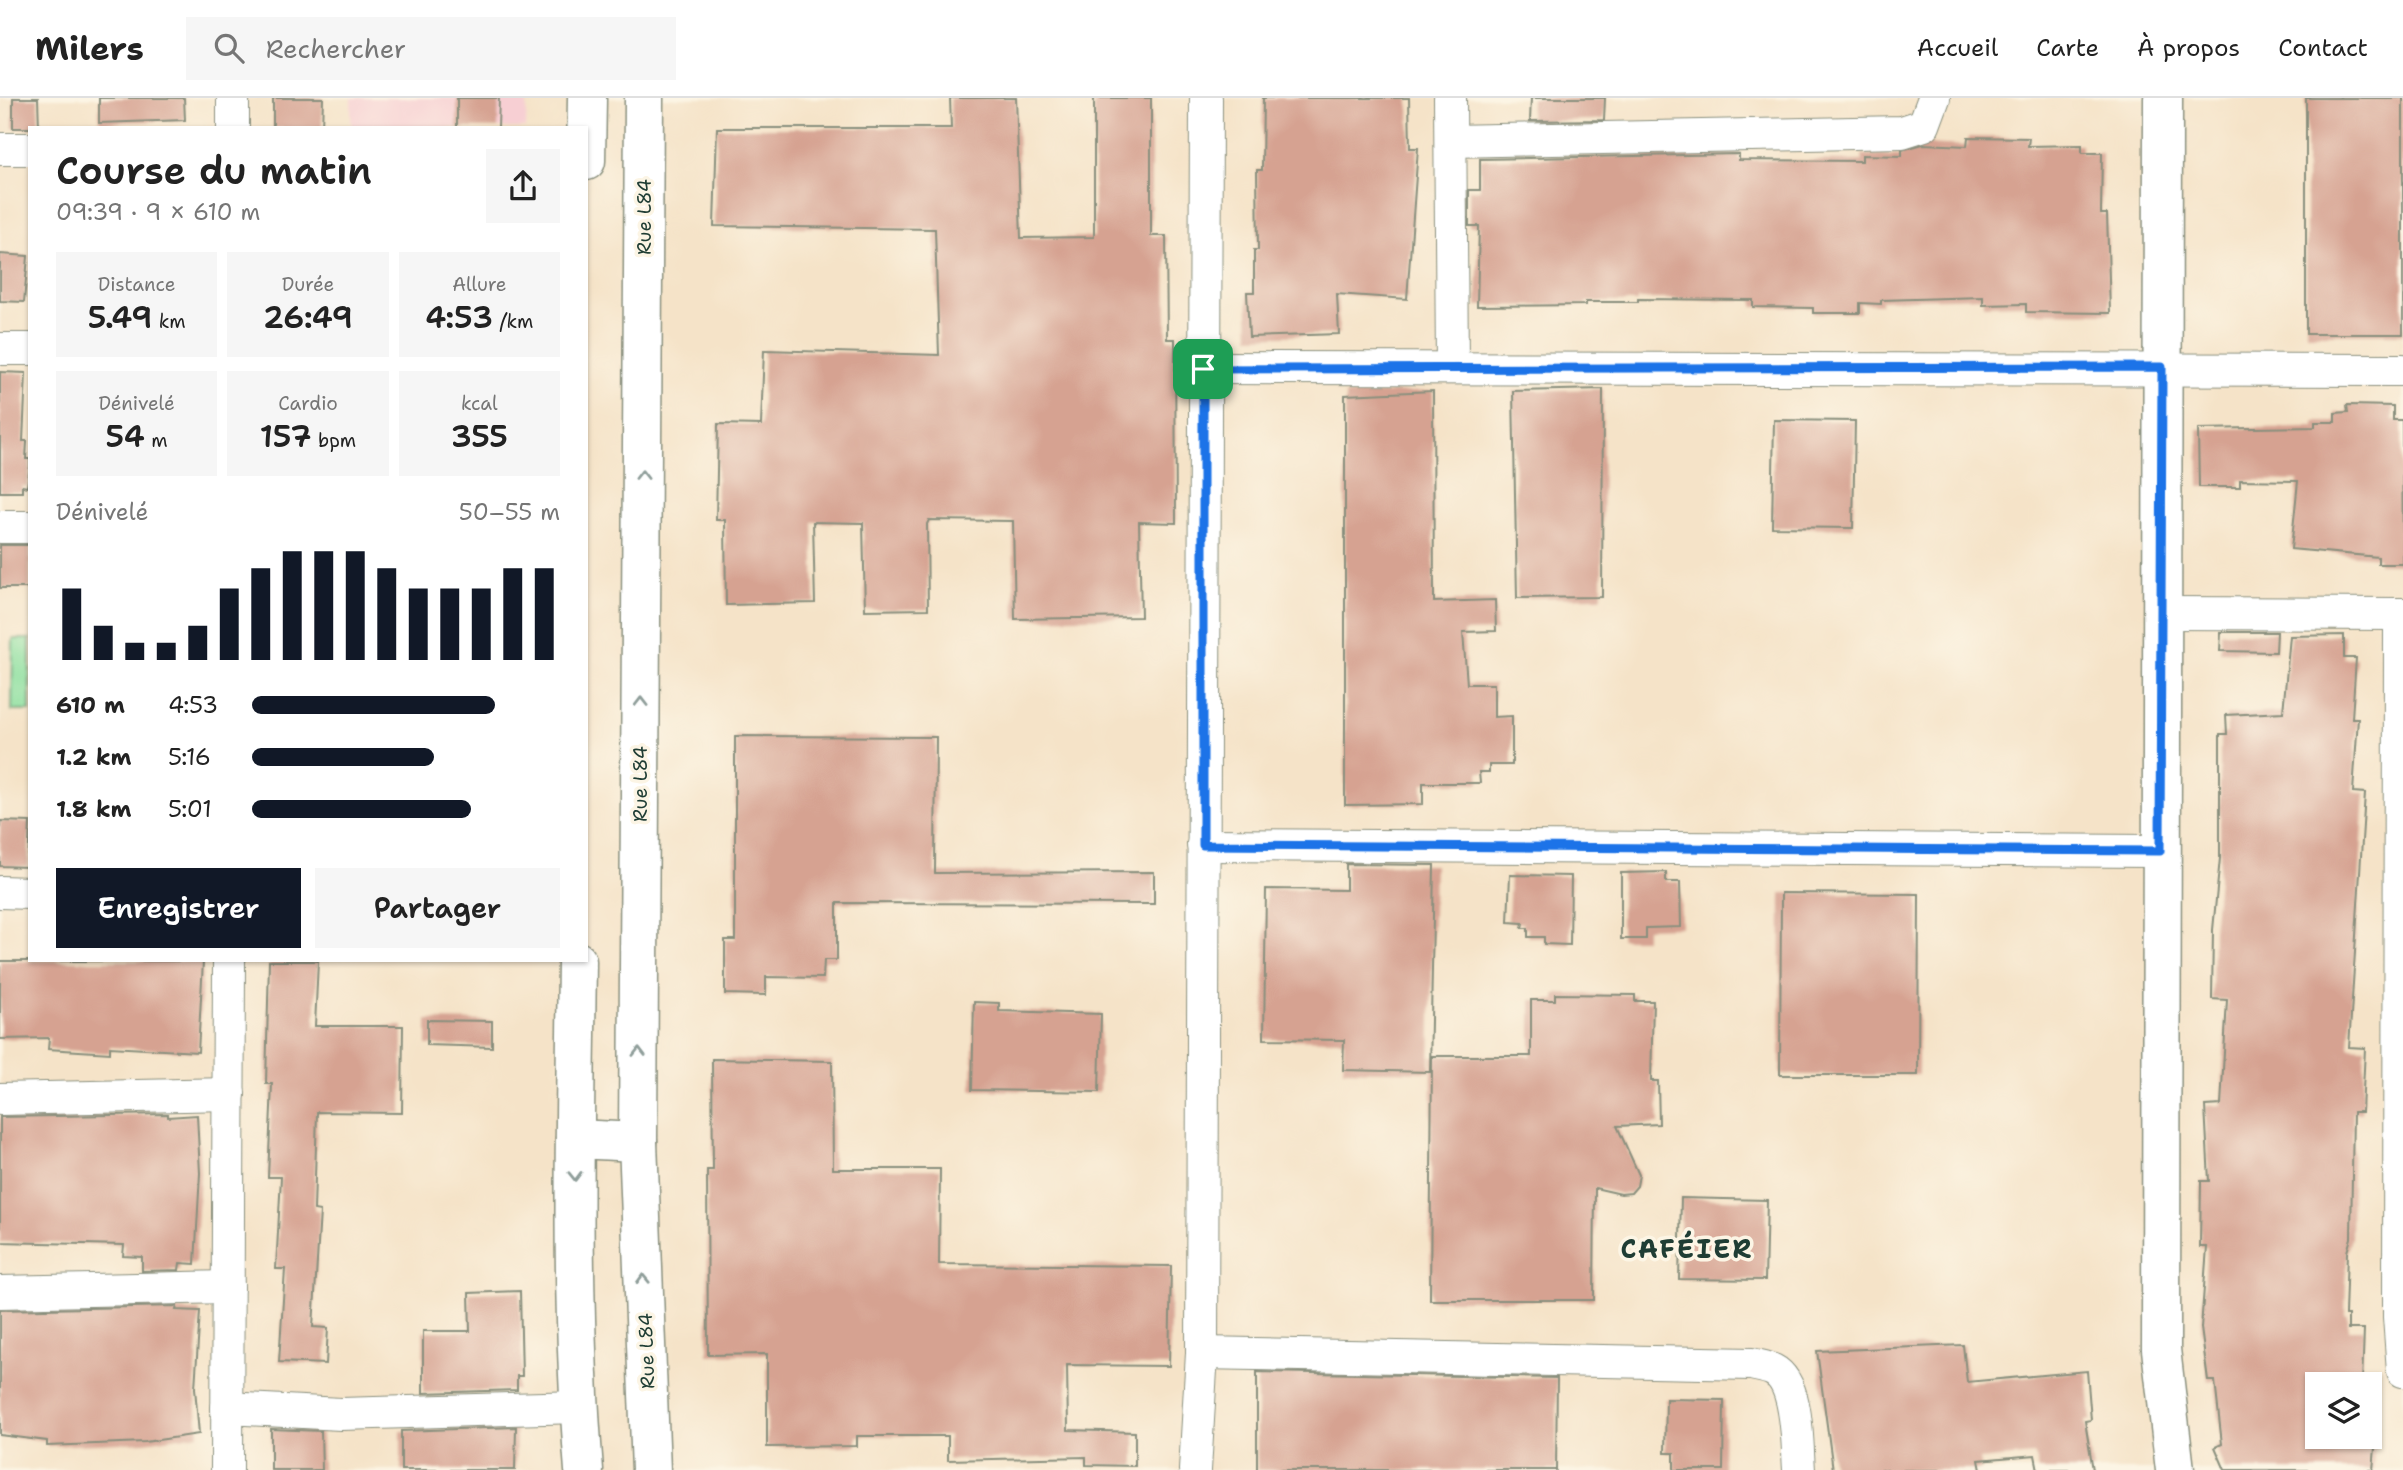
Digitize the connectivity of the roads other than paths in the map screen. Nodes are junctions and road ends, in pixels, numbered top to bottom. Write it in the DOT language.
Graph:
graph roads {
  1 [pos="233,98"];
  2 [pos="587,98"];
  3 [pos="645,98"];
  4 [pos="1206,98"];
  5 [pos="1450,98"];
  6 [pos="1934,98"];
  7 [pos="2163,98"];
  8 [pos="233,126"];
  9 [pos="587,126"];
  10 [pos="1452,141"];
  11 [pos="0,149"];
  12 [pos="28,149"];
  13 [pos="0,349"];
  14 [pos="28,349"];
  15 [pos="2162,367"];
  16 [pos="1452,368"];
  17 [pos="1203,369"];
  18 [pos="2403,370"];
  19 [pos="0,527"];
  20 [pos="28,527"];
  21 [pos="2160,613"];
  22 [pos="2402,614"];
  23 [pos="2402,815"];
  24 [pos="1203,845"];
  25 [pos="2160,851"];
  26 [pos="0,892"];
  27 [pos="28,893"];
  28 [pos="229,962"];
  29 [pos="577,962"];
  30 [pos="229,1094"];
  31 [pos="0,1099"];
  32 [pos="575,1139"];
  33 [pos="638,1143"];
  34 [pos="228,1287"];
  35 [pos="0,1292"];
  36 [pos="1202,1353"];
  37 [pos="2403,1371"];
  38 [pos="579,1407"];
  39 [pos="227,1408"];
  40 [pos="227,1470"];
  41 [pos="583,1470"];
  42 [pos="652,1470"];
  43 [pos="1195,1470"];
  44 [pos="1798,1470"];
  45 [pos="2175,1470"];
  1 -- 8 [label="street"];
  2 -- 9 [label="main road"];
  33 -- 3 [label="main road, Rue L84, one-way"];
  4 -- 17 [label="street"];
  5 -- 10 [label="street"];
  6 -- 10 [label="street"];
  7 -- 15 [label="main road"];
  10 -- 16 [label="street"];
  11 -- 12 [label="street"];
  13 -- 14 [label="street"];
  15 -- 16 [label="street"];
  15 -- 18 [label="street"];
  15 -- 21 [label="main road"];
  16 -- 17 [label="street"];
  17 -- 24 [label="street"];
  19 -- 20 [label="street"];
  21 -- 22 [label="street"];
  21 -- 25 [label="main road"];
  22 -- 23 [label="street"];
  23 -- 37 [label="street"];
  24 -- 25 [label="street"];
  24 -- 36 [label="street"];
  25 -- 45 [label="main road"];
  26 -- 27 [label="street"];
  28 -- 30 [label="street"];
  29 -- 32 [label="main road"];
  30 -- 31 [label="street"];
  30 -- 34 [label="street"];
  32 -- 33 [label="main road"];
  32 -- 38 [label="main road, one-way"];
  42 -- 33 [label="main road, Rue L84, one-way"];
  34 -- 35 [label="street"];
  34 -- 39 [label="street"];
  36 -- 43 [label="street"];
  36 -- 44 [label="street"];
  38 -- 39 [label="street"];
  38 -- 41 [label="main road"];
  39 -- 40 [label="street"];
}
